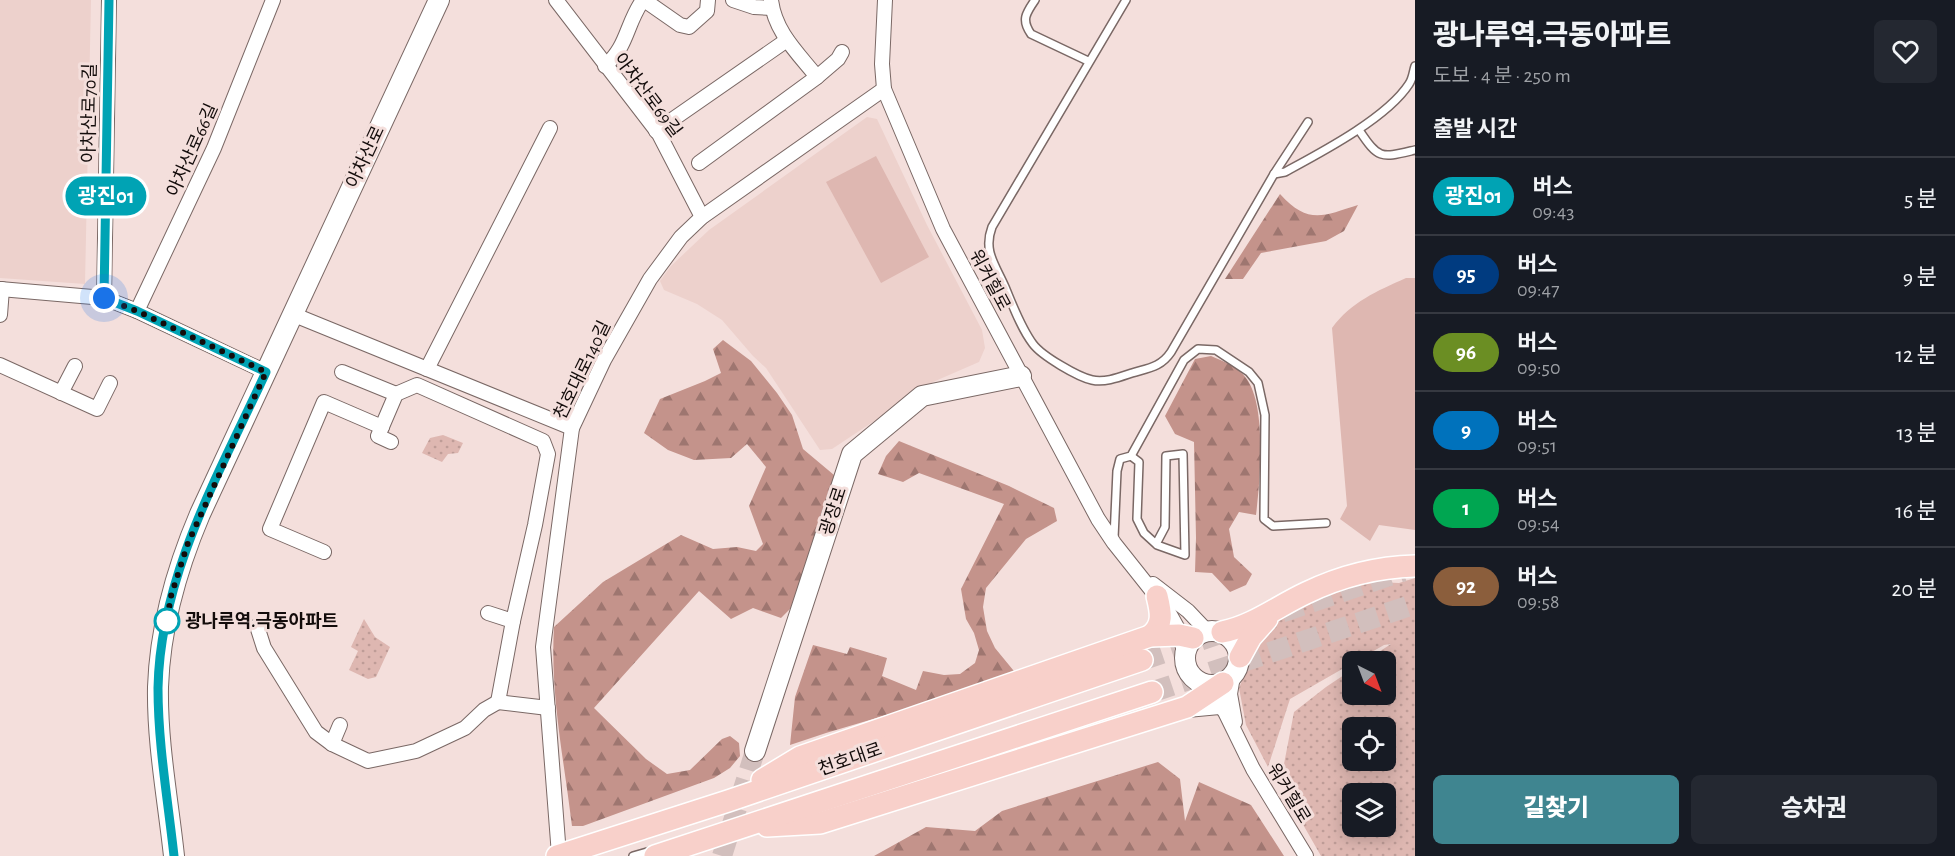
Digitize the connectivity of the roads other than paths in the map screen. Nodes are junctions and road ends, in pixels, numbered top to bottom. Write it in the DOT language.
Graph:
graph roads {
  1 [pos="109,0"];
  2 [pos="273,0"];
  3 [pos="439,0"];
  4 [pos="556,0"];
  5 [pos="708,0"];
  6 [pos="733,0"];
  7 [pos="885,0"];
  8 [pos="1035,0"];
  9 [pos="1126,0"];
  10 [pos="771,4"];
  11 [pos="787,40"];
  12 [pos="843,52"];
  13 [pos="1088,61"];
  14 [pos="605,66"];
  15 [pos="1415,66"];
  16 [pos="817,77"];
  17 [pos="1413,84"];
  18 [pos="884,89"];
  19 [pos="1308,122"];
  20 [pos="550,128"];
  21 [pos="1359,130"];
  22 [pos="656,131"];
  23 [pos="1415,150"];
  24 [pos="699,163"];
  25 [pos="1274,174"];
  26 [pos="702,217"];
  27 [pos="1,289"];
  28 [pos="104,298"];
  29 [pos="137,311"];
  30 [pos="292,314"];
  31 [pos="0,315"];
  32 [pos="0,365"];
  33 [pos="75,366"];
  34 [pos="427,369"];
  35 [pos="266,372"];
  36 [pos="342,372"];
  37 [pos="1021,376"];
  38 [pos="110,383"];
  39 [pos="61,393"];
  40 [pos="396,394"];
  41 [pos="382,427"];
  42 [pos="572,428"];
  43 [pos="391,442"];
  44 [pos="1131,456"];
  45 [pos="1326,524"];
  46 [pos="1114,543"];
  47 [pos="1157,545"];
  48 [pos="324,552"];
  49 [pos="1125,558"];
  50 [pos="1415,566"];
  51 [pos="1157,596"];
  52 [pos="1283,605"];
  53 [pos="488,613"];
  54 [pos="513,621"];
  55 [pos="257,626"];
  56 [pos="1150,636"];
  57 [pos="1197,638"];
  58 [pos="1142,660"];
  59 [pos="1222,682"];
  60 [pos="1152,692"];
  61 [pos="498,702"];
  62 [pos="548,708"];
  63 [pos="340,724"];
  64 [pos="332,744"];
  65 [pos="1242,747"];
  66 [pos="755,751"];
  67 [pos="728,801"];
  68 [pos="740,827"];
  69 [pos="706,839"];
  70 [pos="174,856"];
  71 [pos="558,856"];
  72 [pos="633,856"];
  73 [pos="655,856"];
  74 [pos="1306,856"];
  1 -- 28 [label="street, 아차산로70길"];
  2 -- 29 [label="street, 아차산로66길"];
  3 -- 30 [label="main road, 아차산로"];
  4 -- 14 [label="street, 아차산로69길"];
  5 -- 14 [label="street"];
  6 -- 10 [label="street"];
  7 -- 18 [label="street, 워커힐로"];
  8 -- 13 [label="lane"];
  9 -- 13 [label="lane"];
  10 -- 11 [label="street"];
  11 -- 16 [label="street"];
  11 -- 22 [label="street"];
  12 -- 16 [label="street"];
  13 -- 25 [label="lane"];
  14 -- 22 [label="street, 아차산로69길"];
  15 -- 17 [label="lane"];
  16 -- 24 [label="street"];
  17 -- 21 [label="lane"];
  18 -- 26 [label="street, 천호대로140길"];
  18 -- 37 [label="street, 워커힐로"];
  19 -- 25 [label="lane"];
  20 -- 34 [label="street"];
  21 -- 23 [label="lane"];
  21 -- 25 [label="lane"];
  22 -- 26 [label="street, 아차산로69길"];
  26 -- 42 [label="street, 천호대로140길"];
  27 -- 28 [label="street"];
  27 -- 31 [label="street"];
  28 -- 29 [label="street"];
  29 -- 35 [label="street"];
  30 -- 34 [label="street"];
  30 -- 35 [label="main road, 아차산로"];
  32 -- 39 [label="street"];
  33 -- 39 [label="street"];
  34 -- 42 [label="street"];
  35 -- 70 [label="main road, 아차산로"];
  36 -- 40 [label="street"];
  37 -- 46 [label="street, 워커힐로"];
  37 -- 66 [label="main road, 광장로"];
  38 -- 39 [label="street"];
  40 -- 41 [label="street"];
  40 -- 54 [label="street"];
  41 -- 43 [label="street"];
  41 -- 48 [label="street"];
  42 -- 62 [label="street, 천호대로140길"];
  44 -- 45 [label="lane"];
  44 -- 46 [label="lane"];
  44 -- 47 [label="lane"];
  46 -- 49 [label="street, 워커힐로"];
  47 -- 47 [label="lane"];
  49 -- 51 [label="street, 워커힐로"];
  49 -- 57 [label="street, 워커힐로"];
  50 -- 52 [label="main road"];
  51 -- 56 [label="main road"];
  51 -- 57 [label="street, 워커힐로"];
  52 -- 57 [label="main road"];
  52 -- 59 [label="main road"];
  53 -- 54 [label="street"];
  54 -- 61 [label="street"];
  55 -- 64 [label="street"];
  56 -- 57 [label="main road"];
  56 -- 67 [label="main road"];
  57 -- 59 [label="main road"];
  57 -- 59 [label="main road"];
  58 -- 67 [label="main road, 천호대로"];
  59 -- 65 [label="street, 워커힐로"];
  59 -- 65 [label="street, 워커힐로"];
  59 -- 68 [label="main road"];
  60 -- 68 [label="main road, 천호대로"];
  61 -- 62 [label="street"];
  61 -- 64 [label="street"];
  62 -- 71 [label="street, 천호대로140길"];
  63 -- 64 [label="street"];
  65 -- 74 [label="street, 워커힐로"];
  67 -- 71 [label="main road, 천호대로"];
  68 -- 69 [label="main road, 천호대로"];
  69 -- 72 [label="lane"];
  69 -- 73 [label="main road, 천호대로"];
}
